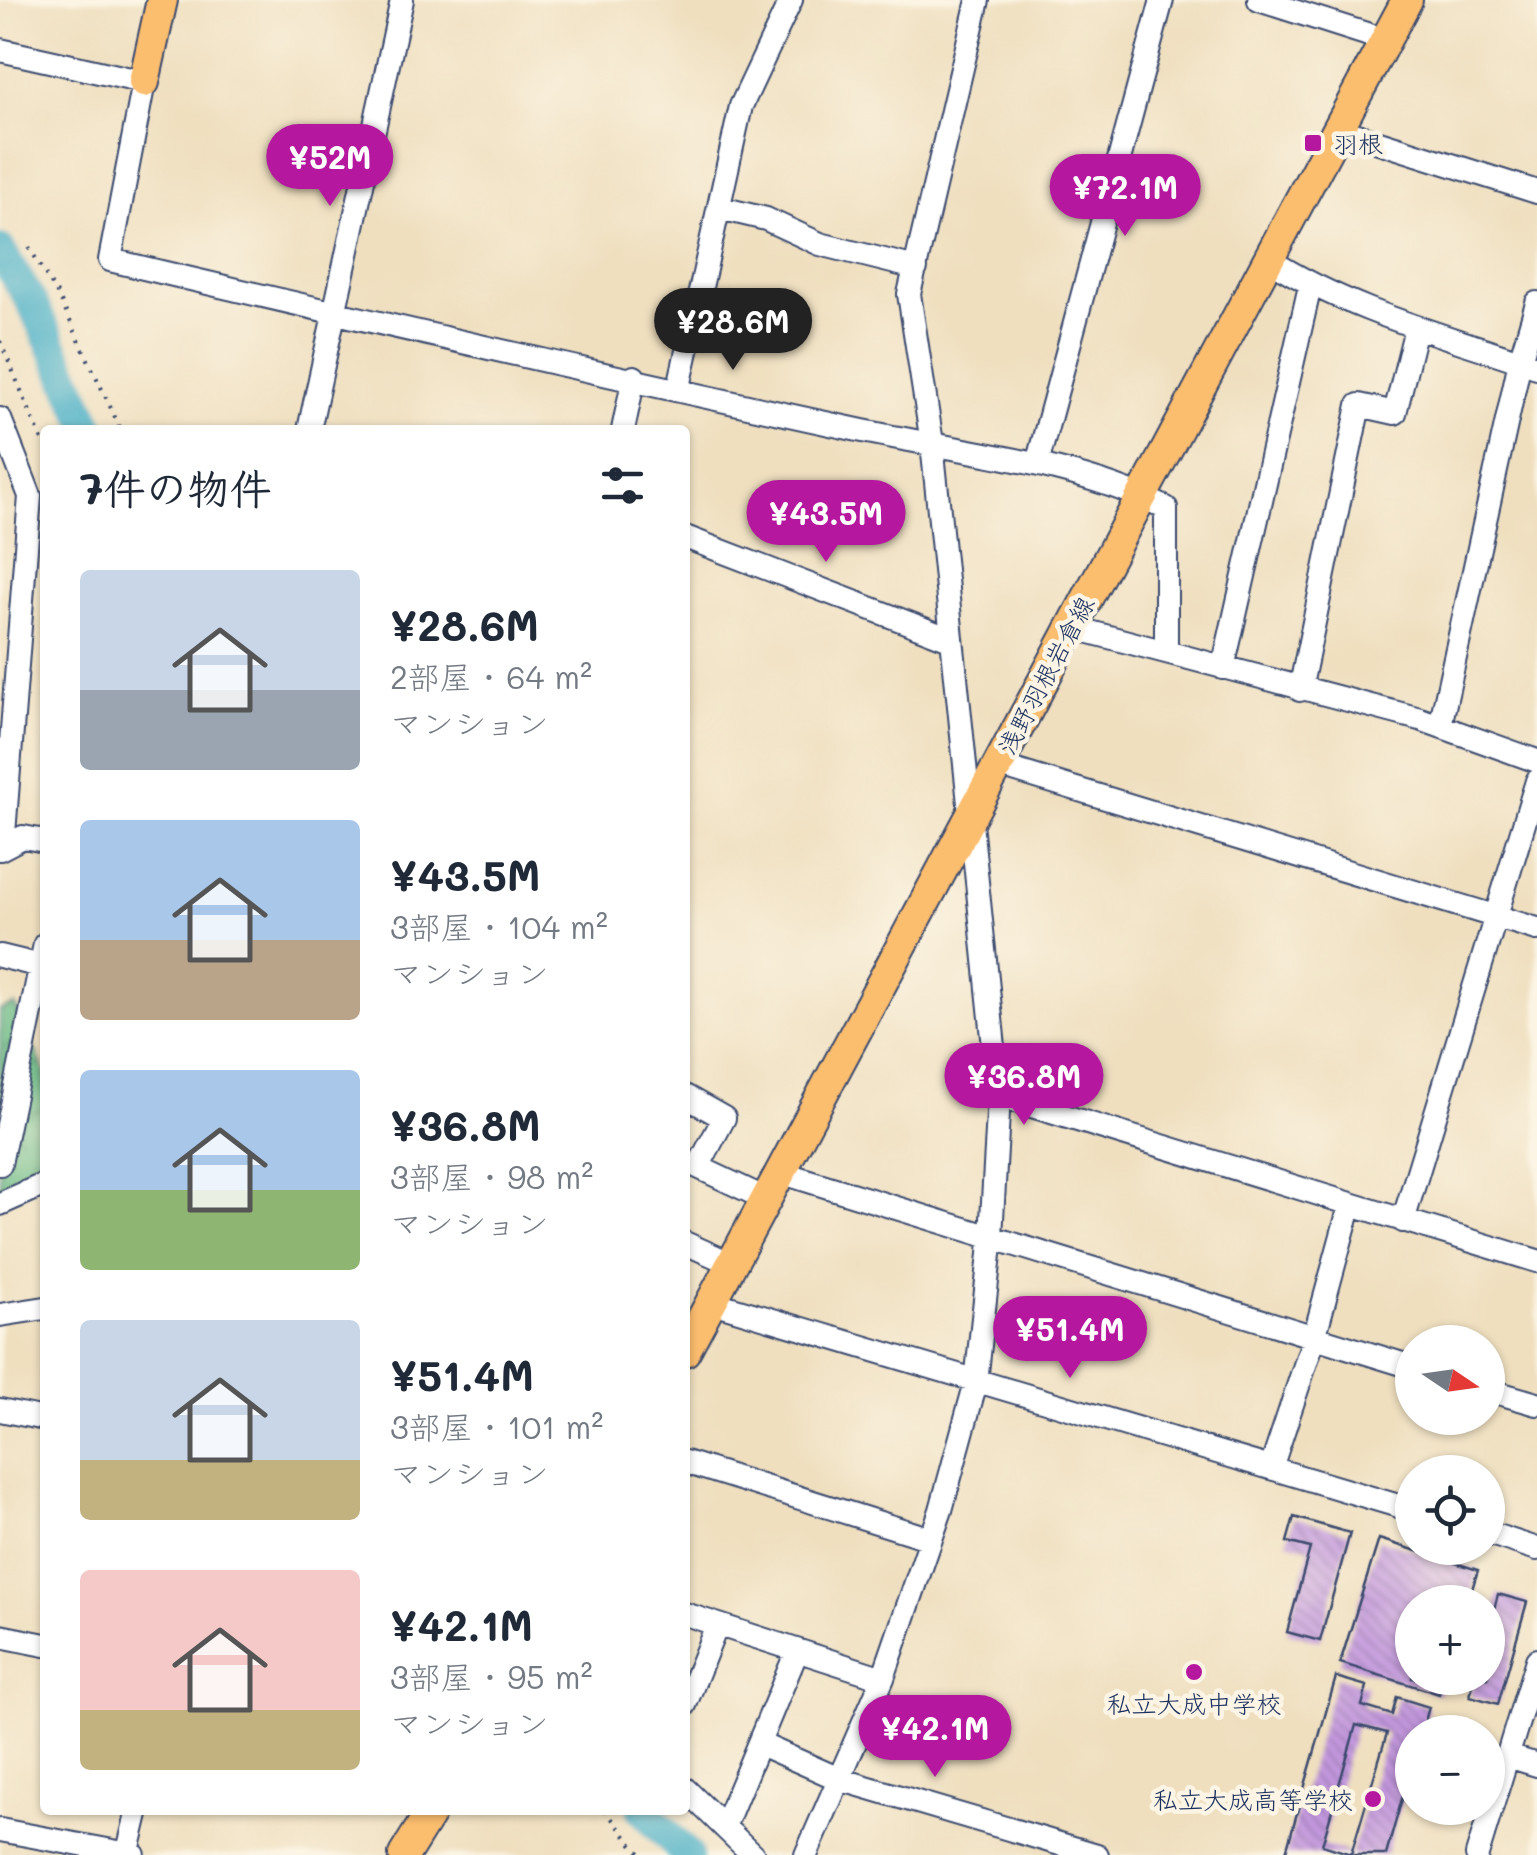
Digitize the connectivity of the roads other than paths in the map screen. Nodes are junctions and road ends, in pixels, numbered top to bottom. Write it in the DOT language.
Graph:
graph roads {
  1 [pos="162,0"];
  2 [pos="402,0"];
  3 [pos="790,0"];
  4 [pos="978,0"];
  5 [pos="1162,0"];
  6 [pos="1260,0"];
  7 [pos="1407,0"];
  8 [pos="1385,40"];
  9 [pos="0,50"];
  10 [pos="144,82"];
  11 [pos="1338,129"];
  12 [pos="1537,192"];
  13 [pos="720,208"];
  14 [pos="1268,259"];
  15 [pos="916,268"];
  16 [pos="1310,286"];
  17 [pos="1537,303"];
  18 [pos="335,313"];
  19 [pos="1416,328"];
  20 [pos="1528,364"];
  21 [pos="634,377"];
  22 [pos="679,387"];
  23 [pos="0,418"];
  24 [pos="310,425"];
  25 [pos="624,425"];
  26 [pos="1,427"];
  27 [pos="932,443"];
  28 [pos="1037,464"];
  29 [pos="1142,496"];
  30 [pos="690,540"];
  31 [pos="1070,627"];
  32 [pos="950,639"];
  33 [pos="1166,651"];
  34 [pos="1224,668"];
  35 [pos="1300,690"];
  36 [pos="6,718"];
  37 [pos="1440,726"];
  38 [pos="1537,761"];
  39 [pos="997,765"];
  40 [pos="1537,781"];
  41 [pos="969,817"];
  42 [pos="40,841"];
  43 [pos="1,848"];
  44 [pos="1495,918"];
  45 [pos="1537,929"];
  46 [pos="40,955"];
  47 [pos="0,956"];
  48 [pos="40,990"];
  49 [pos="35,1048"];
  50 [pos="999,1096"];
  51 [pos="690,1099"];
  52 [pos="0,1164"];
  53 [pos="783,1173"];
  54 [pos="40,1186"];
  55 [pos="768,1200"];
  56 [pos="0,1204"];
  57 [pos="1350,1206"];
  58 [pos="1403,1222"];
  59 [pos="991,1241"];
  60 [pos="690,1245"];
  61 [pos="1537,1260"];
  62 [pos="732,1264"];
  63 [pos="712,1302"];
  64 [pos="40,1309"];
  65 [pos="0,1315"];
  66 [pos="1314,1338"];
  67 [pos="690,1342"];
  68 [pos="1395,1363"];
  69 [pos="976,1382"];
  70 [pos="1505,1395"];
  71 [pos="1537,1404"];
  72 [pos="0,1410"];
  73 [pos="40,1418"];
  74 [pos="690,1464"];
  75 [pos="1271,1468"];
  76 [pos="1395,1505"];
  77 [pos="1505,1538"];
  78 [pos="931,1539"];
  79 [pos="1537,1548"];
  80 [pos="690,1616"];
  81 [pos="717,1624"];
  82 [pos="0,1636"];
  83 [pos="40,1644"];
  84 [pos="798,1651"];
  85 [pos="1537,1660"];
  86 [pos="883,1678"];
  87 [pos="690,1692"];
  88 [pos="760,1744"];
  89 [pos="1508,1756"];
  90 [pos="1537,1765"];
  91 [pos="839,1779"];
  92 [pos="690,1794"];
  93 [pos="137,1815"];
  94 [pos="429,1815"];
  95 [pos="724,1827"];
  96 [pos="0,1830"];
  97 [pos="130,1855"];
  98 [pos="404,1855"];
  99 [pos="753,1855"];
  100 [pos="806,1855"];
  101 [pos="1097,1855"];
  102 [pos="1478,1855"];
  1 -- 10 [label="main road"];
  2 -- 18 [label="street"];
  3 -- 13 [label="street"];
  4 -- 15 [label="street"];
  5 -- 28 [label="street"];
  6 -- 8 [label="street"];
  7 -- 8 [label="main road, 浅野羽根岩倉線"];
  8 -- 11 [label="main road, 浅野羽根岩倉線"];
  9 -- 10 [label="street"];
  10 -- 18 [label="street"];
  11 -- 12 [label="street"];
  11 -- 14 [label="main road, 浅野羽根岩倉線"];
  13 -- 15 [label="street"];
  13 -- 22 [label="street"];
  14 -- 16 [label="street"];
  14 -- 29 [label="main road, 浅野羽根岩倉線"];
  15 -- 27 [label="street"];
  16 -- 19 [label="street"];
  16 -- 34 [label="street"];
  17 -- 20 [label="street"];
  18 -- 21 [label="street"];
  18 -- 24 [label="street"];
  19 -- 20 [label="street"];
  19 -- 35 [label="street"];
  20 -- 37 [label="street"];
  21 -- 22 [label="street"];
  21 -- 25 [label="street"];
  22 -- 27 [label="street"];
  23 -- 26 [label="street"];
  26 -- 36 [label="street"];
  27 -- 28 [label="street"];
  27 -- 32 [label="street"];
  28 -- 29 [label="street"];
  29 -- 31 [label="main road, 浅野羽根岩倉線"];
  29 -- 33 [label="street"];
  30 -- 32 [label="street"];
  31 -- 33 [label="street"];
  31 -- 39 [label="main road, 浅野羽根岩倉線"];
  32 -- 41 [label="street"];
  33 -- 34 [label="street"];
  34 -- 35 [label="street"];
  35 -- 37 [label="street"];
  36 -- 43 [label="street"];
  37 -- 38 [label="street"];
  39 -- 41 [label="main road, 浅野羽根岩倉線"];
  39 -- 44 [label="street"];
  40 -- 44 [label="street"];
  41 -- 50 [label="street"];
  41 -- 53 [label="main road, 浅野羽根岩倉線"];
  42 -- 43 [label="street"];
  44 -- 45 [label="street"];
  44 -- 58 [label="street"];
  46 -- 47 [label="street"];
  48 -- 49 [label="street"];
  49 -- 52 [label="street"];
  50 -- 57 [label="street"];
  50 -- 59 [label="street"];
  51 -- 55 [label="street"];
  53 -- 55 [label="main road, 浅野羽根岩倉線"];
  53 -- 59 [label="street"];
  54 -- 56 [label="street"];
  55 -- 62 [label="main road, 浅野羽根岩倉線"];
  57 -- 58 [label="street"];
  57 -- 66 [label="street"];
  58 -- 61 [label="street"];
  59 -- 66 [label="street"];
  59 -- 69 [label="street"];
  60 -- 62 [label="street"];
  62 -- 63 [label="main road, 浅野羽根岩倉線"];
  63 -- 67 [label="main road, 浅野羽根岩倉線"];
  63 -- 69 [label="street"];
  64 -- 65 [label="street"];
  66 -- 68 [label="street"];
  66 -- 75 [label="street"];
  69 -- 75 [label="street"];
  69 -- 78 [label="street"];
  70 -- 71 [label="street"];
  72 -- 73 [label="street"];
  74 -- 78 [label="street"];
  75 -- 76 [label="street"];
  77 -- 79 [label="street"];
  78 -- 86 [label="street"];
  80 -- 81 [label="street"];
  81 -- 84 [label="street"];
  81 -- 87 [label="street"];
  82 -- 83 [label="street"];
  84 -- 86 [label="street"];
  84 -- 88 [label="street"];
  85 -- 89 [label="street"];
  86 -- 91 [label="street"];
  88 -- 91 [label="street"];
  88 -- 95 [label="street"];
  89 -- 90 [label="street"];
  89 -- 102 [label="street"];
  91 -- 100 [label="street"];
  91 -- 101 [label="street"];
  92 -- 95 [label="street"];
  93 -- 97 [label="street"];
  94 -- 98 [label="main road"];
  95 -- 99 [label="street"];
  96 -- 97 [label="street"];
}
